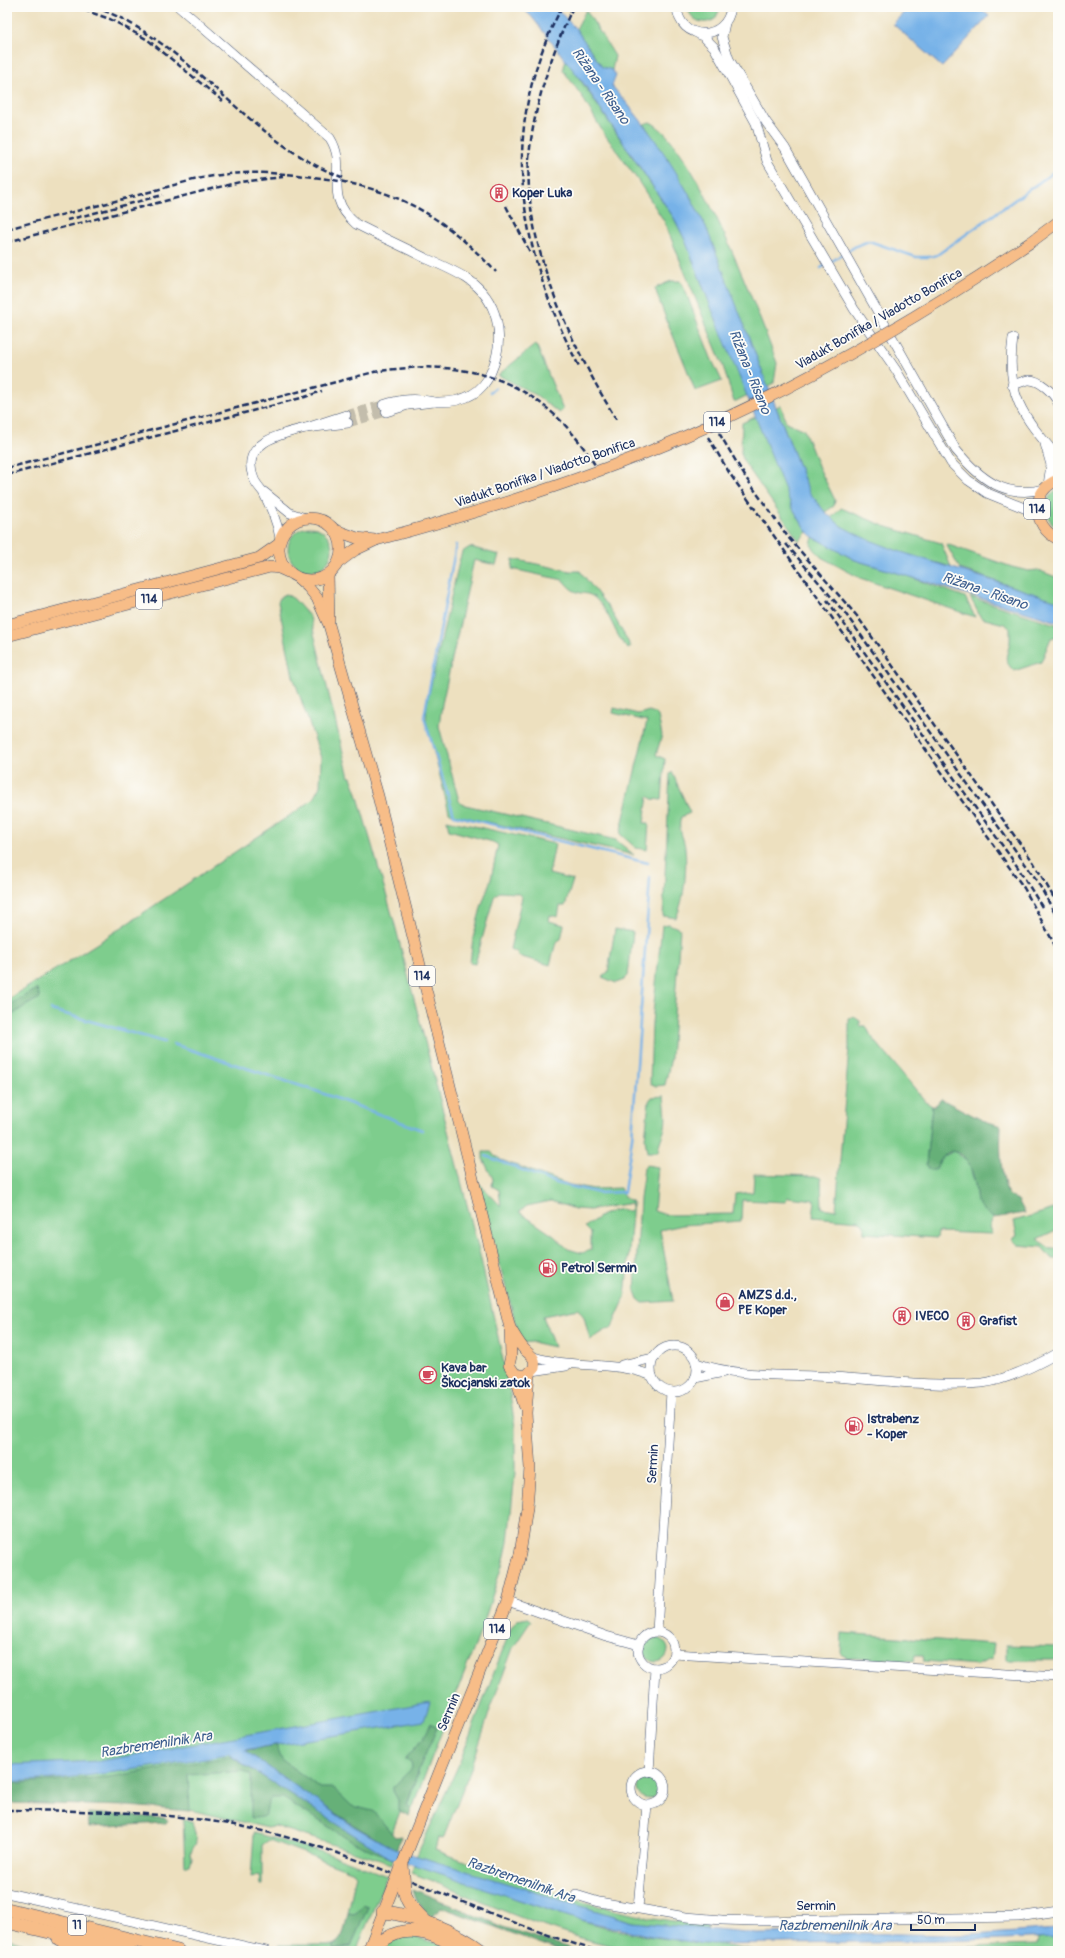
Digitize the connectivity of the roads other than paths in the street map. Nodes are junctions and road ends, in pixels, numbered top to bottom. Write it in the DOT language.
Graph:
graph roads {
  1 [pos="179,7"];
  2 [pos="677,7"];
  3 [pos="731,7"];
  4 [pos="725,23"];
  5 [pos="695,32"];
  6 [pos="1058,222"];
  7 [pos="1013,338"];
  8 [pos="1012,385"];
  9 [pos="1058,403"];
  10 [pos="384,408"];
  11 [pos="347,419"];
  12 [pos="1044,441"];
  13 [pos="1058,457"];
  14 [pos="1050,484"];
  15 [pos="262,490"];
  16 [pos="1038,516"];
  17 [pos="306,518"];
  18 [pos="335,530"];
  19 [pos="376,540"];
  20 [pos="1057,540"];
  21 [pos="279,541"];
  22 [pos="339,562"];
  23 [pos="328,575"];
  24 [pos="294,576"];
  25 [pos="7,625"];
  26 [pos="329,625"];
  27 [pos="7,636"];
  28 [pos="510,1328"];
  29 [pos="1058,1353"];
  30 [pos="529,1354"];
  31 [pos="511,1356"];
  32 [pos="654,1358"];
  33 [pos="696,1363"];
  34 [pos="582,1364"];
  35 [pos="615,1366"];
  36 [pos="726,1372"];
  37 [pos="531,1373"];
  38 [pos="515,1374"];
  39 [pos="652,1376"];
  40 [pos="695,1378"];
  41 [pos="671,1392"];
  42 [pos="526,1413"];
  43 [pos="508,1601"];
  44 [pos="657,1632"];
  45 [pos="639,1645"];
  46 [pos="674,1654"];
  47 [pos="655,1668"];
  48 [pos="1058,1677"];
  49 [pos="650,1772"];
  50 [pos="647,1805"];
  51 [pos="402,1865"];
  52 [pos="399,1885"];
  53 [pos="7,1893"];
  54 [pos="576,1895"];
  55 [pos="638,1908"];
  56 [pos="7,1909"];
  57 [pos="1058,1911"];
  58 [pos="383,1912"];
  59 [pos="7,1922"];
  60 [pos="427,1923"];
  61 [pos="43,1930"];
  62 [pos="407,1930"];
  63 [pos="84,1951"];
  64 [pos="130,1951"];
  65 [pos="178,1951"];
  66 [pos="266,1951"];
  67 [pos="368,1951"];
  68 [pos="464,1951"];
  69 [pos="482,1951"];
  1 -- 10 [label="street"];
  2 -- 5 [label="street"];
  3 -- 4 [label="street"];
  4 -- 5 [label="street"];
  4 -- 14 [label="street"];
  5 -- 16 [label="street"];
  6 -- 19 [label="main road, Viadukt Bonifika / Viadotto Bonifica / 114, bridge"];
  7 -- 8 [label="street"];
  8 -- 9 [label="street"];
  8 -- 12 [label="street"];
  11 -- 15 [label="street"];
  12 -- 13 [label="street"];
  12 -- 14 [label="street"];
  14 -- 16 [label="main road, 114"];
  15 -- 17 [label="street"];
  15 -- 21 [label="street"];
  16 -- 20 [label="main road, 114"];
  17 -- 18 [label="main road, 114"];
  17 -- 21 [label="main road, 114"];
  18 -- 19 [label="main road, 114"];
  18 -- 22 [label="main road"];
  19 -- 22 [label="main road, 114"];
  21 -- 24 [label="main road, 114"];
  21 -- 25 [label="main road, 114"];
  22 -- 23 [label="main road, 114"];
  23 -- 24 [label="main road, 114"];
  23 -- 26 [label="main road, 114"];
  24 -- 26 [label="main road, 114"];
  24 -- 27 [label="main road, 114"];
  26 -- 28 [label="main road, 114"];
  28 -- 30 [label="main road, 114"];
  28 -- 31 [label="main road, 114"];
  29 -- 36 [label="street"];
  30 -- 31 [label="main road"];
  30 -- 34 [label="street"];
  30 -- 37 [label="main road, 114"];
  31 -- 38 [label="main road, 114"];
  32 -- 33 [label="street"];
  32 -- 35 [label="street"];
  32 -- 39 [label="street"];
  33 -- 36 [label="street"];
  33 -- 40 [label="street"];
  34 -- 35 [label="street"];
  34 -- 37 [label="street"];
  35 -- 39 [label="street"];
  36 -- 40 [label="street"];
  37 -- 38 [label="main road"];
  37 -- 42 [label="main road, Sermin / 114"];
  38 -- 42 [label="main road, Sermin / 114"];
  39 -- 41 [label="street"];
  40 -- 41 [label="street"];
  41 -- 44 [label="street, Sermin"];
  42 -- 43 [label="main road, Sermin / 114"];
  43 -- 45 [label="street"];
  43 -- 51 [label="main road, Sermin / 114"];
  44 -- 45 [label="street"];
  44 -- 46 [label="street"];
  45 -- 47 [label="street"];
  46 -- 47 [label="street"];
  46 -- 48 [label="street"];
  47 -- 49 [label="street"];
  49 -- 50 [label="street"];
  49 -- 50 [label="street"];
  50 -- 55 [label="street"];
  51 -- 52 [label="highway, bridge"];
  52 -- 58 [label="main road"];
  52 -- 60 [label="highway"];
  53 -- 66 [label="street"];
  54 -- 55 [label="street, Sermin"];
  55 -- 57 [label="street, Sermin"];
  56 -- 65 [label="highway, 11"];
  58 -- 60 [label="highway"];
  58 -- 62 [label="highway"];
  58 -- 67 [label="main road"];
  59 -- 61 [label="highway, 11"];
  60 -- 69 [label="highway"];
  61 -- 63 [label="highway"];
  61 -- 64 [label="highway, 11"];
  62 -- 67 [label="highway"];
  62 -- 68 [label="highway"];
}
